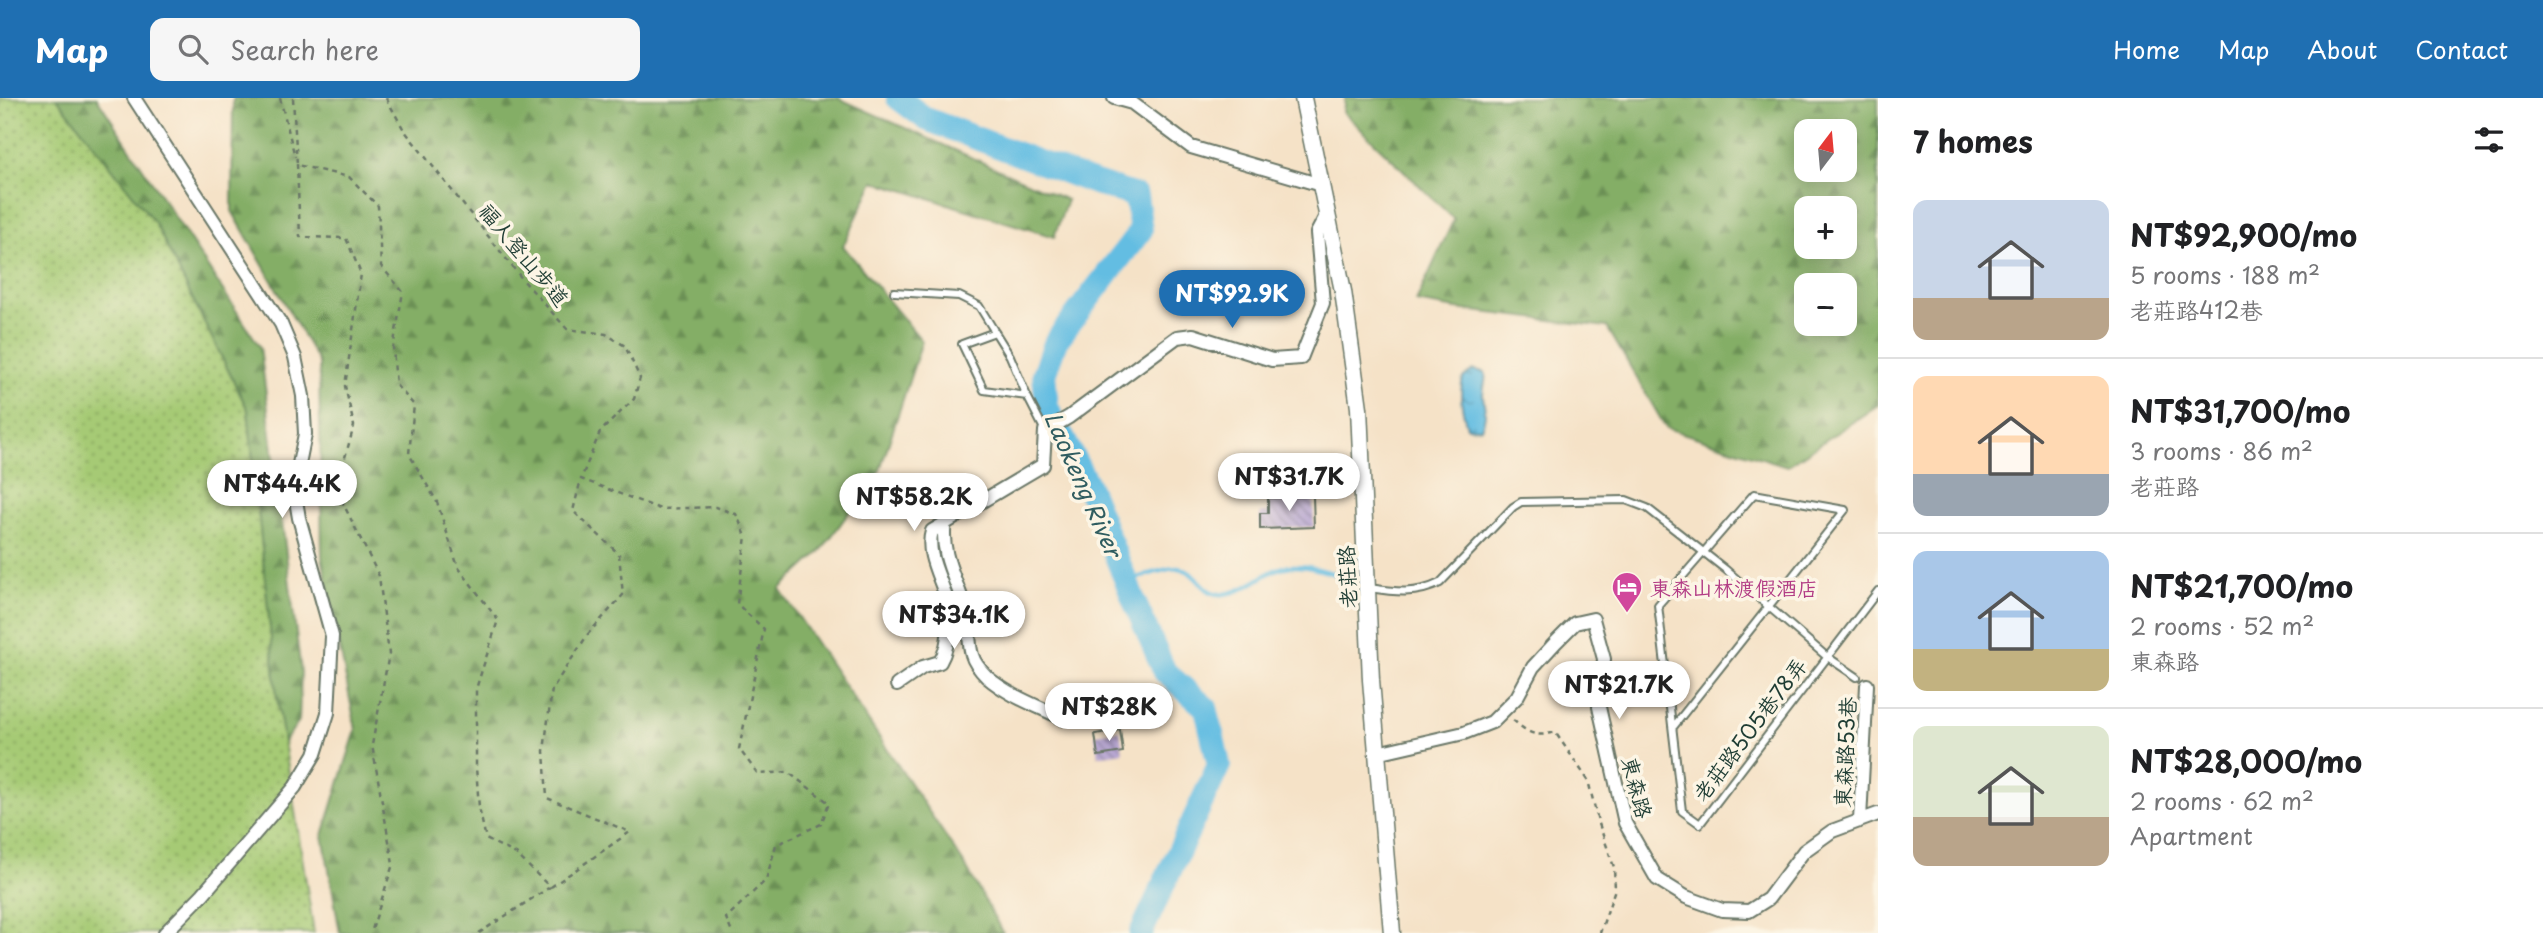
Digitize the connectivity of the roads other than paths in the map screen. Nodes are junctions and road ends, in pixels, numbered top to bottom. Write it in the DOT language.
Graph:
graph roads {
  1 [pos="134,98"];
  2 [pos="1114,98"];
  3 [pos="1303,98"];
  4 [pos="1321,185"];
  5 [pos="1327,214"];
  6 [pos="894,292"];
  7 [pos="995,332"];
  8 [pos="1027,396"];
  9 [pos="1045,431"];
  10 [pos="945,522"];
  11 [pos="1705,553"];
  12 [pos="1368,588"];
  13 [pos="1878,592"];
  14 [pos="1770,607"];
  15 [pos="1826,656"];
  16 [pos="1862,681"];
  17 [pos="897,685"];
  18 [pos="1064,719"];
  19 [pos="1674,726"];
  20 [pos="1377,753"];
  21 [pos="1878,814"];
  22 [pos="1860,820"];
  23 [pos="165,933"];
  24 [pos="1392,933"];
  1 -- 23 [label="street"];
  2 -- 4 [label="street"];
  3 -- 4 [label="street, 老莊路"];
  4 -- 5 [label="street, 老莊路"];
  5 -- 9 [label="street"];
  5 -- 12 [label="street, 老莊路"];
  6 -- 7 [label="lane"];
  7 -- 8 [label="lane"];
  7 -- 8 [label="lane"];
  8 -- 9 [label="lane"];
  9 -- 10 [label="street"];
  10 -- 17 [label="street"];
  10 -- 18 [label="street"];
  11 -- 12 [label="lane"];
  11 -- 14 [label="lane"];
  11 -- 14 [label="lane"];
  11 -- 19 [label="lane"];
  12 -- 20 [label="street, 老莊路"];
  13 -- 15 [label="lane, 老莊路505巷78弄"];
  14 -- 15 [label="lane"];
  14 -- 19 [label="lane"];
  15 -- 16 [label="lane"];
  15 -- 19 [label="lane, 老莊路505巷78弄"];
  16 -- 22 [label="street, 東森路53巷"];
  20 -- 22 [label="street, 東森路"];
  20 -- 24 [label="street, 老莊路"];
  21 -- 22 [label="street, 東森路"];
}
